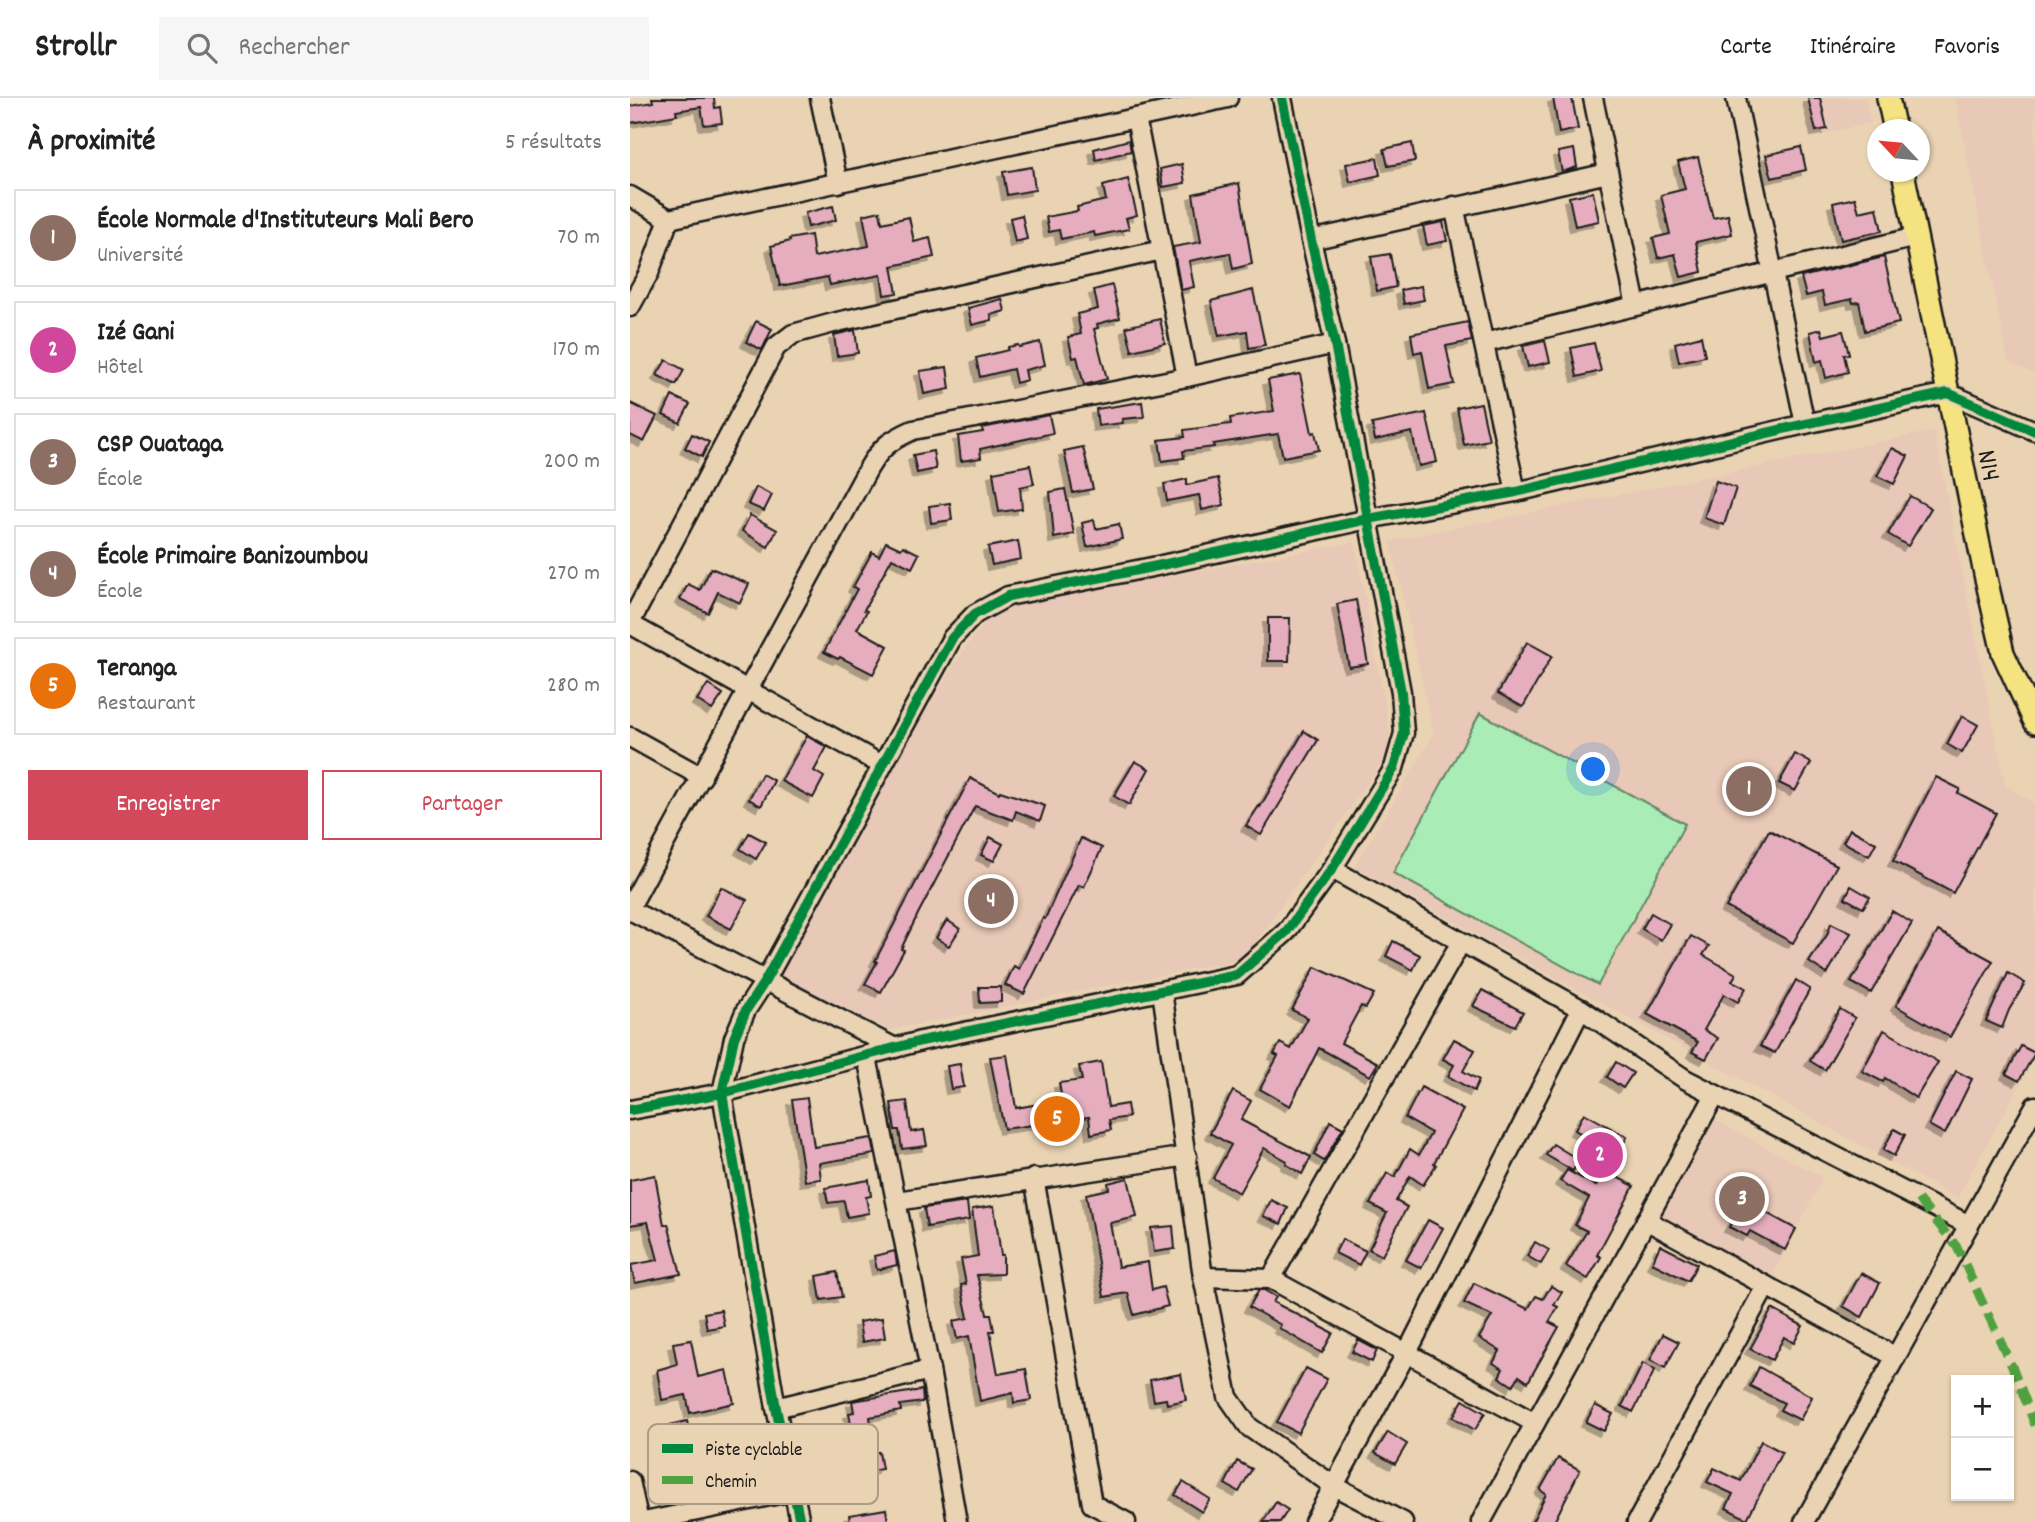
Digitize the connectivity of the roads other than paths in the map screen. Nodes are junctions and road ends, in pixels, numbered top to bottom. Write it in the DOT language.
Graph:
graph roads {
  1 [pos="820,98"];
  2 [pos="1228,98"];
  3 [pos="1282,98"];
  4 [pos="1593,98"];
  5 [pos="1736,98"];
  6 [pos="1888,98"];
  7 [pos="1136,118"];
  8 [pos="1893,119"];
  9 [pos="1608,173"];
  10 [pos="1905,182"];
  11 [pos="838,183"];
  12 [pos="630,196"];
  13 [pos="1454,206"];
  14 [pos="669,219"];
  15 [pos="1916,237"];
  16 [pos="1311,240"];
  17 [pos="1162,250"];
  18 [pos="1773,272"];
  19 [pos="1636,306"];
  20 [pos="630,307"];
  21 [pos="1483,343"];
  22 [pos="1335,344"];
  23 [pos="1187,377"];
  24 [pos="1948,393"];
  25 [pos="1805,424"];
  26 [pos="2035,431"];
  27 [pos="1516,492"];
  28 [pos="1368,519"];
  29 [pos="630,623"];
  30 [pos="750,690"];
  31 [pos="2035,722"];
  32 [pos="630,737"];
  33 [pos="881,765"];
  34 [pos="702,777"];
  35 [pos="1332,869"];
  36 [pos="630,909"];
  37 [pos="1461,942"];
  38 [pos="765,981"];
  39 [pos="1162,992"];
  40 [pos="1581,1009"];
  41 [pos="895,1048"];
  42 [pos="867,1057"];
  43 [pos="722,1093"];
  44 [pos="1715,1095"];
  45 [pos="2035,1106"];
  46 [pos="630,1110"];
  47 [pos="1186,1156"];
  48 [pos="1034,1178"];
  49 [pos="897,1201"];
  50 [pos="1647,1220"];
  51 [pos="1969,1226"];
  52 [pos="1203,1277"];
  53 [pos="1272,1279"];
  54 [pos="1766,1286"];
  55 [pos="1407,1353"];
  56 [pos="1896,1357"];
  57 [pos="930,1370"];
  58 [pos="776,1408"];
  59 [pos="1535,1423"];
  60 [pos="779,1424"];
  61 [pos="630,1481"];
  62 [pos="1334,1486"];
  63 [pos="731,1504"];
  64 [pos="797,1504"];
  65 [pos="639,1522"];
  66 [pos="644,1522"];
  67 [pos="800,1522"];
  68 [pos="957,1522"];
  69 [pos="1126,1522"];
  70 [pos="1314,1522"];
  71 [pos="1403,1522"];
  72 [pos="1481,1522"];
  73 [pos="1637,1522"];
  74 [pos="1804,1522"];
  1 -- 11 [label="street"];
  2 -- 7 [label="street"];
  3 -- 16 [label="street"];
  4 -- 9 [label="street"];
  5 -- 18 [label="street"];
  6 -- 8 [label="main road"];
  7 -- 11 [label="street"];
  7 -- 17 [label="street"];
  9 -- 13 [label="street"];
  9 -- 19 [label="street"];
  10 -- 15 [label="main road, N14"];
  11 -- 14 [label="street"];
  12 -- 14 [label="street"];
  13 -- 16 [label="street"];
  13 -- 21 [label="street"];
  14 -- 20 [label="street"];
  15 -- 18 [label="street"];
  15 -- 24 [label="main road, N14"];
  16 -- 22 [label="street"];
  17 -- 23 [label="street"];
  17 -- 29 [label="street"];
  18 -- 19 [label="street"];
  18 -- 25 [label="street"];
  19 -- 21 [label="street"];
  21 -- 27 [label="street"];
  22 -- 23 [label="street"];
  22 -- 28 [label="street"];
  23 -- 30 [label="street"];
  24 -- 25 [label="street"];
  24 -- 26 [label="street"];
  24 -- 31 [label="main road, N14"];
  25 -- 27 [label="street"];
  27 -- 28 [label="street"];
  28 -- 33 [label="street"];
  28 -- 35 [label="street"];
  29 -- 30 [label="street"];
  30 -- 33 [label="street"];
  30 -- 34 [label="street"];
  32 -- 34 [label="street"];
  33 -- 38 [label="street"];
  34 -- 36 [label="street"];
  35 -- 37 [label="street"];
  35 -- 39 [label="street"];
  36 -- 38 [label="street"];
  37 -- 40 [label="street"];
  37 -- 53 [label="street"];
  38 -- 41 [label="street"];
  38 -- 43 [label="street"];
  39 -- 41 [label="street"];
  39 -- 47 [label="street"];
  40 -- 44 [label="street"];
  40 -- 55 [label="street"];
  41 -- 42 [label="street"];
  42 -- 43 [label="street"];
  42 -- 49 [label="street"];
  43 -- 46 [label="street"];
  43 -- 58 [label="street"];
  44 -- 50 [label="street"];
  44 -- 51 [label="street"];
  45 -- 51 [label="street"];
  47 -- 48 [label="street"];
  47 -- 52 [label="street"];
  48 -- 49 [label="street"];
  48 -- 69 [label="street"];
  49 -- 57 [label="street"];
  50 -- 54 [label="street"];
  50 -- 59 [label="street"];
  51 -- 56 [label="street"];
  52 -- 53 [label="street"];
  52 -- 62 [label="street"];
  53 -- 55 [label="street"];
  54 -- 56 [label="street"];
  54 -- 73 [label="street"];
  55 -- 59 [label="street"];
  55 -- 62 [label="street"];
  56 -- 74 [label="street"];
  57 -- 58 [label="street"];
  57 -- 68 [label="street"];
  58 -- 60 [label="street"];
  59 -- 72 [label="street"];
  61 -- 65 [label="street"];
  62 -- 70 [label="street"];
  62 -- 71 [label="street"];
  63 -- 66 [label="street"];
  64 -- 67 [label="street"];
}
